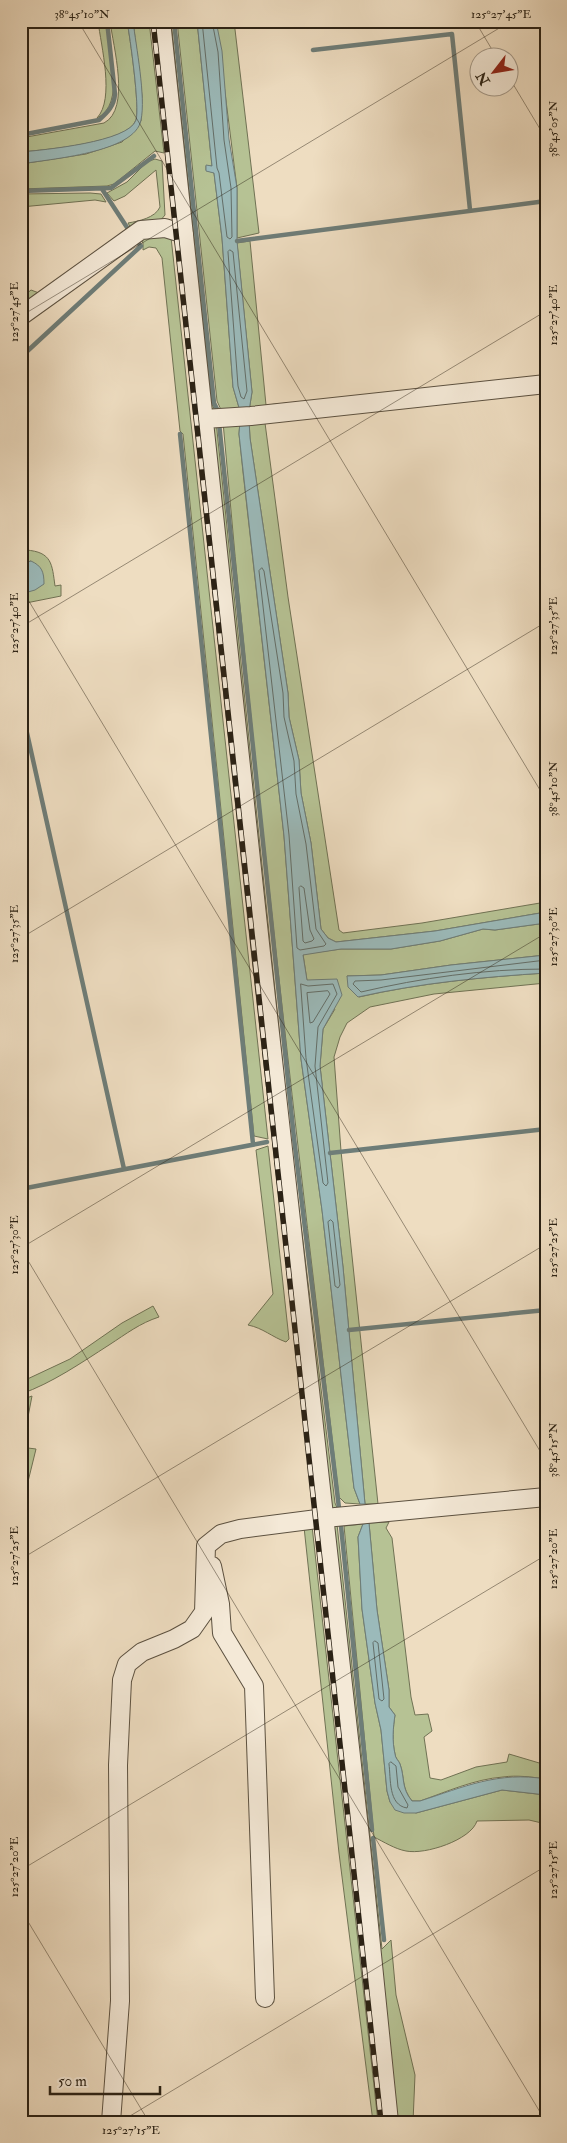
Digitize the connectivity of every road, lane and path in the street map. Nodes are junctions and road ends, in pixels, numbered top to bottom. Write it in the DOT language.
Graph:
graph roads {
  1 [pos="161,21"];
  2 [pos="184,234"];
  3 [pos="21,316"];
  4 [pos="546,384"];
  5 [pos="204,419"];
  6 [pos="546,1497"];
  7 [pos="325,1518"];
  8 [pos="206,1546"];
  9 [pos="265,1998"];
  10 [pos="111,2122"];
  11 [pos="389,2122"];
  1 -- 2 [label="street"];
  2 -- 3 [label="street"];
  2 -- 5 [label="street"];
  4 -- 5 [label="street"];
  5 -- 7 [label="street"];
  6 -- 7 [label="street"];
  7 -- 8 [label="street"];
  7 -- 11 [label="street"];
  8 -- 9 [label="street"];
  8 -- 10 [label="street"];
}
